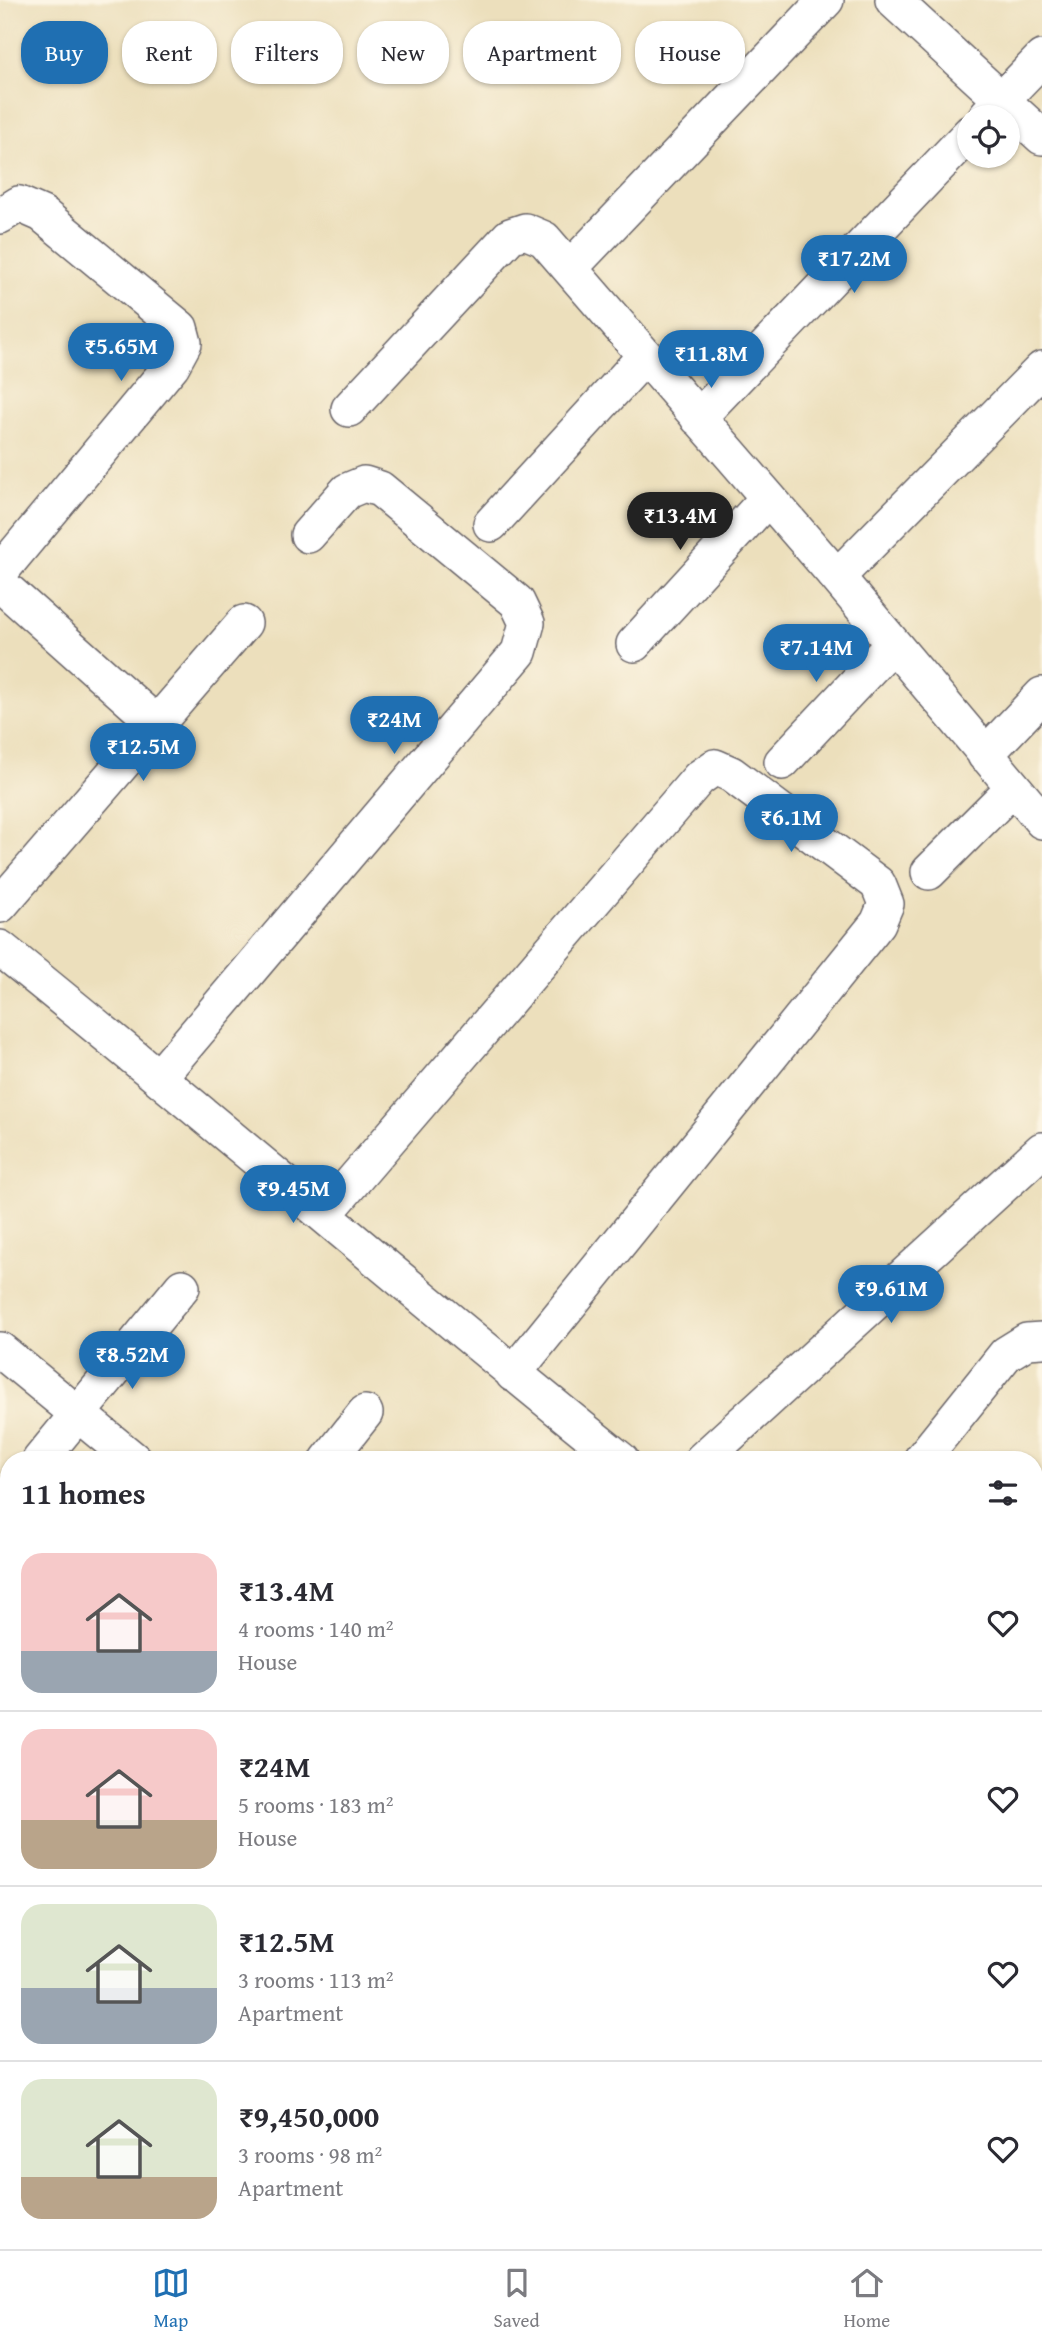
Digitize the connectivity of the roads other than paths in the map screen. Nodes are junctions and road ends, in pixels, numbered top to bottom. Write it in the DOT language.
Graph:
graph roads {
  1 [pos="826,0"];
  2 [pos="893,0"];
  3 [pos="1042,58"];
  4 [pos="990,105"];
  5 [pos="996,105"];
  6 [pos="1020,124"];
  7 [pos="1042,137"];
  8 [pos="957,147"];
  9 [pos="0,216"];
  10 [pos="570,268"];
  11 [pos="645,356"];
  12 [pos="1042,369"];
  13 [pos="349,409"];
  14 [pos="698,418"];
  15 [pos="767,499"];
  16 [pos="491,524"];
  17 [pos="308,535"];
  18 [pos="0,572"];
  19 [pos="837,577"];
  20 [pos="0,584"];
  21 [pos="244,623"];
  22 [pos="634,644"];
  23 [pos="892,645"];
  24 [pos="1042,695"];
  25 [pos="157,724"];
  26 [pos="985,755"];
  27 [pos="782,762"];
  28 [pos="1013,788"];
  29 [pos="1042,821"];
  30 [pos="929,873"];
  31 [pos="0,905"];
  32 [pos="0,948"];
  33 [pos="159,1077"];
  34 [pos="1042,1150"];
  35 [pos="324,1215"];
  36 [pos="182,1287"];
  37 [pos="1042,1340"];
  38 [pos="0,1350"];
  39 [pos="513,1374"];
  40 [pos="77,1413"];
  41 [pos="365,1413"];
  42 [pos="47,1451"];
  43 [pos="123,1451"];
  44 [pos="335,1451"];
  45 [pos="610,1451"];
  46 [pos="712,1451"];
  47 [pos="928,1451"];
  1 -- 10 [label="street"];
  2 -- 4 [label="street"];
  3 -- 5 [label="street"];
  6 -- 7 [label="street"];
  8 -- 14 [label="street"];
  9 -- 18 [label="street"];
  10 -- 11 [label="street"];
  10 -- 13 [label="street"];
  11 -- 14 [label="street"];
  11 -- 16 [label="street"];
  12 -- 19 [label="street"];
  14 -- 15 [label="street"];
  15 -- 19 [label="street"];
  15 -- 22 [label="street"];
  17 -- 33 [label="street"];
  19 -- 23 [label="street"];
  20 -- 25 [label="street"];
  21 -- 25 [label="street"];
  23 -- 26 [label="street"];
  23 -- 27 [label="street"];
  24 -- 26 [label="street"];
  25 -- 31 [label="street"];
  26 -- 28 [label="street"];
  28 -- 29 [label="street"];
  28 -- 30 [label="street"];
  32 -- 33 [label="street"];
  33 -- 35 [label="street"];
  34 -- 46 [label="street"];
  35 -- 39 [label="street"];
  35 -- 39 [label="street"];
  36 -- 40 [label="street"];
  37 -- 47 [label="street"];
  38 -- 40 [label="street"];
  39 -- 45 [label="street"];
  40 -- 42 [label="street"];
  40 -- 43 [label="street"];
  41 -- 44 [label="street"];
}
